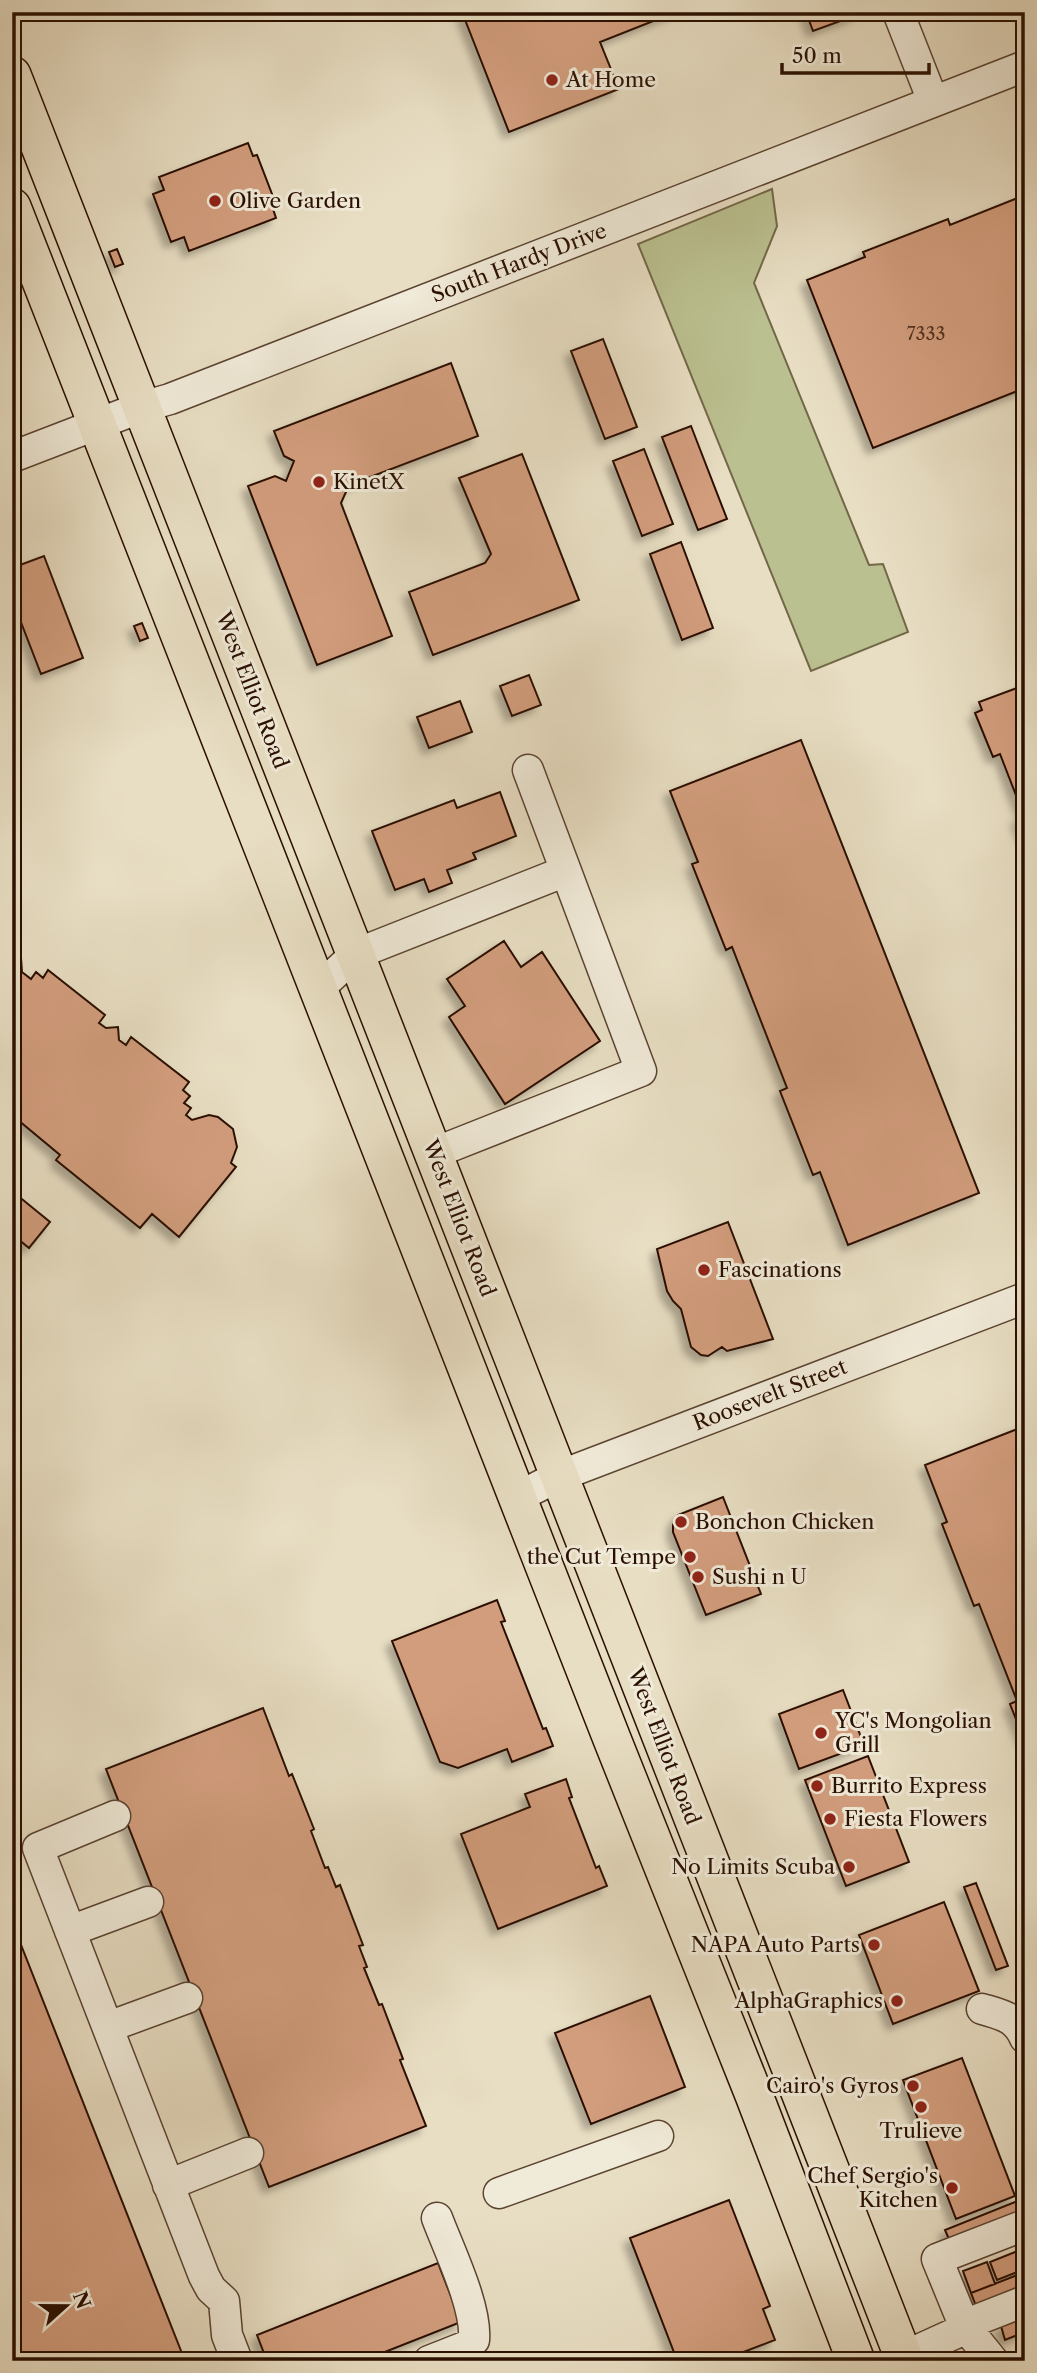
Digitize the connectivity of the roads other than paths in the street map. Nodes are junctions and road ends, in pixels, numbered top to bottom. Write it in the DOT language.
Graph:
graph roads {
  1 [pos="898,12"];
  2 [pos="1025,66"];
  3 [pos="12,75"];
  4 [pos="933,102"];
  5 [pos="12,207"];
  6 [pos="142,407"];
  7 [pos="99,424"];
  8 [pos="12,457"];
  9 [pos="528,770"];
  10 [pos="566,871"];
  11 [pos="356,954"];
  12 [pos="318,989"];
  13 [pos="434,1153"];
  14 [pos="1025,1298"];
  15 [pos="559,1476"];
  16 [pos="518,1497"];
  17 [pos="115,1816"];
  18 [pos="148,1902"];
  19 [pos="682,1916"];
  20 [pos="70,1931"];
  21 [pos="187,1998"];
  22 [pos="982,2009"];
  23 [pos="108,2027"];
  24 [pos="1025,2038"];
  25 [pos="794,2078"];
  26 [pos="754,2095"];
  27 [pos="658,2136"];
  28 [pos="248,2153"];
  29 [pos="168,2185"];
  30 [pos="499,2193"];
  31 [pos="848,2213"];
  32 [pos="437,2218"];
  33 [pos="1025,2225"];
  34 [pos="1025,2301"];
  35 [pos="964,2325"];
  36 [pos="904,2359"];
  37 [pos="237,2361"];
  38 [pos="429,2361"];
  39 [pos="856,2361"];
  40 [pos="993,2361"];
  1 -- 4 [label="street"];
  2 -- 4 [label="street, South Hardy Drive"];
  3 -- 6 [label="main road, West Elliot Road"];
  4 -- 6 [label="street, South Hardy Drive"];
  5 -- 7 [label="main road"];
  6 -- 7 [label="street, South Hardy Drive"];
  6 -- 11 [label="main road, West Elliot Road"];
  7 -- 8 [label="street, South Hardy Drive"];
  7 -- 12 [label="main road"];
  9 -- 10 [label="street"];
  10 -- 11 [label="street"];
  10 -- 13 [label="street"];
  11 -- 12 [label="street"];
  11 -- 13 [label="main road, West Elliot Road"];
  12 -- 16 [label="main road"];
  13 -- 15 [label="main road, West Elliot Road"];
  14 -- 15 [label="street, Roosevelt Street"];
  15 -- 16 [label="street, Roosevelt Street"];
  15 -- 25 [label="main road, West Elliot Road"];
  16 -- 19 [label="main road"];
  17 -- 20 [label="street"];
  18 -- 20 [label="street"];
  19 -- 25 [label="main road"];
  19 -- 26 [label="main road"];
  20 -- 23 [label="street"];
  21 -- 23 [label="street"];
  22 -- 24 [label="street"];
  23 -- 29 [label="street"];
  25 -- 31 [label="main road, West Elliot Road"];
  26 -- 31 [label="main road"];
  26 -- 39 [label="main road"];
  27 -- 30 [label="street"];
  28 -- 29 [label="street"];
  29 -- 37 [label="street"];
  31 -- 36 [label="main road, West Elliot Road"];
  32 -- 38 [label="street"];
  33 -- 35 [label="street"];
  34 -- 35 [label="street"];
  35 -- 36 [label="street"];
  35 -- 40 [label="street"];
}
